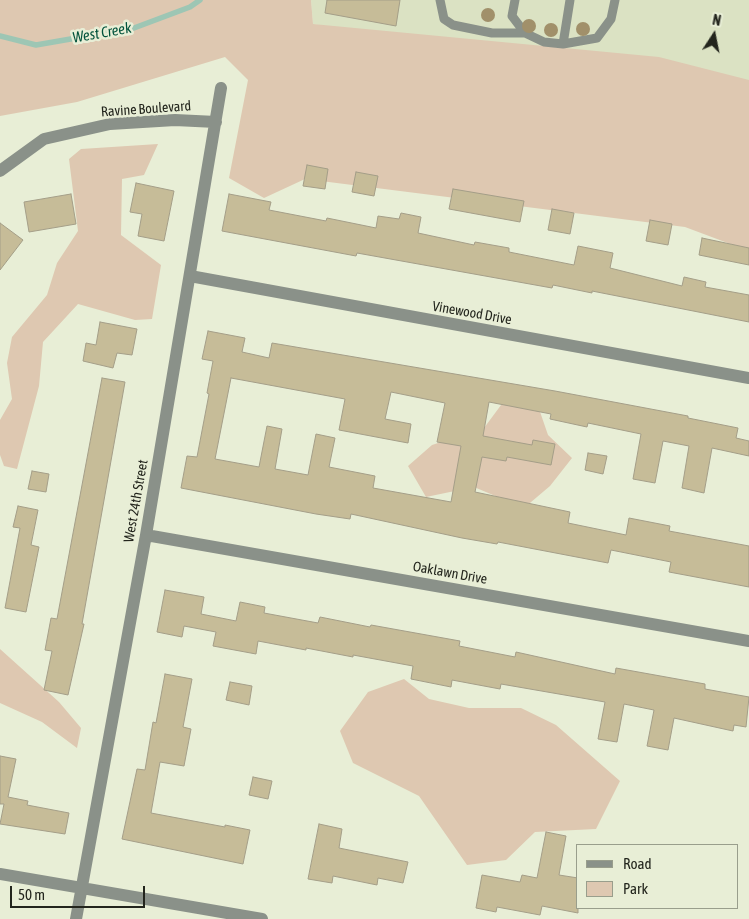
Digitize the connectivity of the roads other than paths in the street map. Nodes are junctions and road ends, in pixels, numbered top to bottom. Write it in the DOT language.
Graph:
graph roads {
  1 [pos="440,0"];
  2 [pos="515,0"];
  3 [pos="570,0"];
  4 [pos="615,0"];
  5 [pos="526,33"];
  6 [pos="562,44"];
  7 [pos="221,88"];
  8 [pos="216,122"];
  9 [pos="0,171"];
  10 [pos="190,276"];
  11 [pos="749,378"];
  12 [pos="146,535"];
  13 [pos="749,641"];
  14 [pos="0,874"];
  15 [pos="81,888"];
  16 [pos="76,919"];
  17 [pos="262,919"];
  1 -- 5 [label="lane"];
  2 -- 5 [label="lane"];
  3 -- 6 [label="lane"];
  4 -- 6 [label="lane"];
  5 -- 6 [label="lane"];
  7 -- 8 [label="street, West 24th Street"];
  8 -- 9 [label="street, Ravine Boulevard"];
  8 -- 10 [label="street, West 24th Street"];
  10 -- 11 [label="street, Vinewood Drive"];
  10 -- 12 [label="street, West 24th Street"];
  12 -- 13 [label="street, Oaklawn Drive"];
  12 -- 15 [label="street, West 24th Street"];
  14 -- 15 [label="street"];
  15 -- 16 [label="street, West 24th Street"];
  15 -- 17 [label="street"];
}
